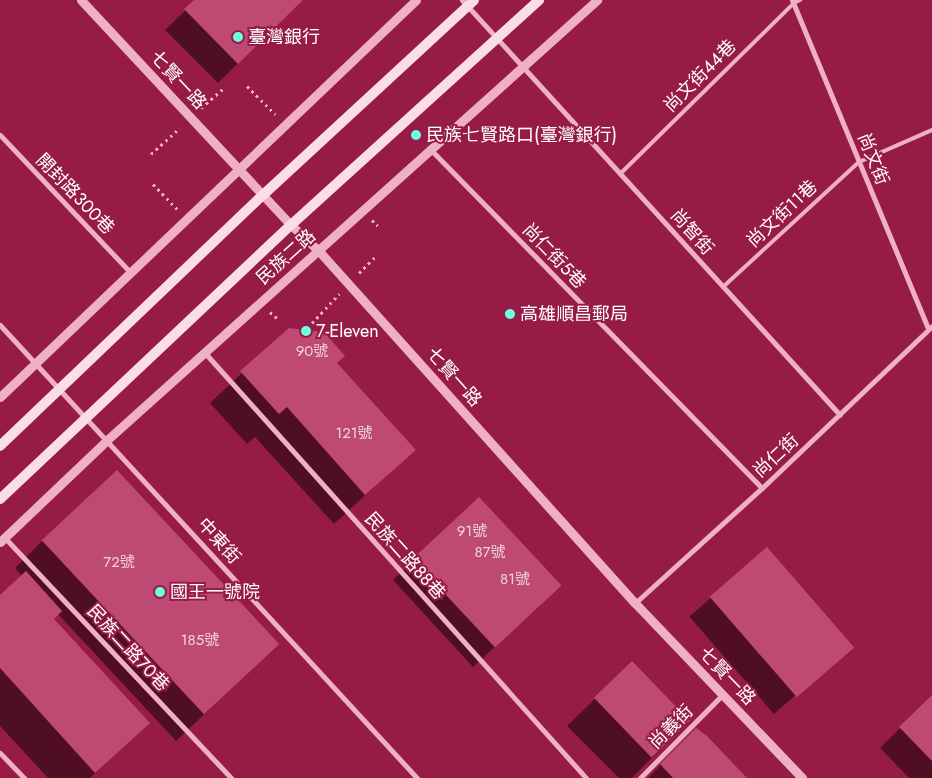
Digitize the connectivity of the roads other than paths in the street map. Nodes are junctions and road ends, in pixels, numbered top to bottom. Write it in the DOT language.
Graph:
graph roads {
  1 [pos="81,0"];
  2 [pos="416,0"];
  3 [pos="540,0"];
  4 [pos="597,0"];
  5 [pos="800,0"];
  6 [pos="793,1"];
  7 [pos="468,2"];
  8 [pos="498,38"];
  9 [pos="524,66"];
  10 [pos="931,131"];
  11 [pos="0,135"];
  12 [pos="932,137"];
  13 [pos="430,150"];
  14 [pos="859,162"];
  15 [pos="239,169"];
  16 [pos="621,173"];
  17 [pos="263,195"];
  18 [pos="291,226"];
  19 [pos="318,250"];
  20 [pos="130,272"];
  21 [pos="723,287"];
  22 [pos="0,325"];
  23 [pos="930,327"];
  24 [pos="205,353"];
  25 [pos="35,363"];
  26 [pos="60,389"];
  27 [pos="0,396"];
  28 [pos="840,415"];
  29 [pos="87,418"];
  30 [pos="107,440"];
  31 [pos="0,446"];
  32 [pos="762,488"];
  33 [pos="0,499"];
  34 [pos="2,540"];
  35 [pos="635,603"];
  36 [pos="723,694"];
  37 [pos="0,753"];
  38 [pos="24,778"];
  39 [pos="231,778"];
  40 [pos="417,778"];
  41 [pos="586,778"];
  42 [pos="640,778"];
  43 [pos="802,778"];
  1 -- 15 [label="street, 七賢一路"];
  2 -- 15 [label="street"];
  3 -- 8 [label="main road, 民族二路"];
  4 -- 9 [label="street, 民族二路"];
  5 -- 6 [label="lane, 尚文街44巷"];
  6 -- 14 [label="street, 尚文街"];
  6 -- 16 [label="lane, 尚文街44巷"];
  7 -- 8 [label="street, 尚智街"];
  7 -- 17 [label="main road"];
  8 -- 9 [label="street, 尚智街"];
  8 -- 18 [label="main road, 民族二路"];
  9 -- 13 [label="street, 民族二路"];
  9 -- 16 [label="street, 尚智街"];
  10 -- 12 [label="lane"];
  10 -- 14 [label="lane, 尚文街11巷"];
  11 -- 20 [label="street, 開封路300巷"];
  13 -- 19 [label="street, 民族二路"];
  13 -- 32 [label="street, 尚仁街5巷"];
  14 -- 21 [label="lane, 尚文街11巷"];
  14 -- 23 [label="street, 尚文街"];
  15 -- 17 [label="street, 七賢一路"];
  15 -- 20 [label="street"];
  16 -- 21 [label="street, 尚智街"];
  17 -- 18 [label="street, 七賢一路"];
  17 -- 26 [label="main road"];
  18 -- 19 [label="street, 七賢一路"];
  18 -- 29 [label="main road, 民族二路"];
  19 -- 24 [label="street, 民族二路"];
  19 -- 35 [label="street, 七賢一路"];
  20 -- 25 [label="street"];
  21 -- 28 [label="street, 尚智街"];
  22 -- 25 [label="street, 中東街"];
  23 -- 28 [label="street, 尚仁街"];
  24 -- 30 [label="street, 民族二路"];
  24 -- 41 [label="street, 民族二路88巷"];
  25 -- 26 [label="street, 中東街"];
  25 -- 27 [label="street"];
  26 -- 29 [label="street, 中東街"];
  26 -- 31 [label="main road"];
  28 -- 32 [label="street, 尚仁街"];
  29 -- 30 [label="street, 中東街"];
  29 -- 33 [label="main road, 民族二路"];
  30 -- 34 [label="street, 民族二路"];
  30 -- 40 [label="street, 中東街"];
  32 -- 35 [label="street, 尚仁街"];
  34 -- 39 [label="street, 民族二路70巷"];
  35 -- 36 [label="street, 七賢一路"];
  36 -- 42 [label="street, 尚義街"];
  36 -- 43 [label="street, 七賢一路"];
  37 -- 38 [label="street"];
}
